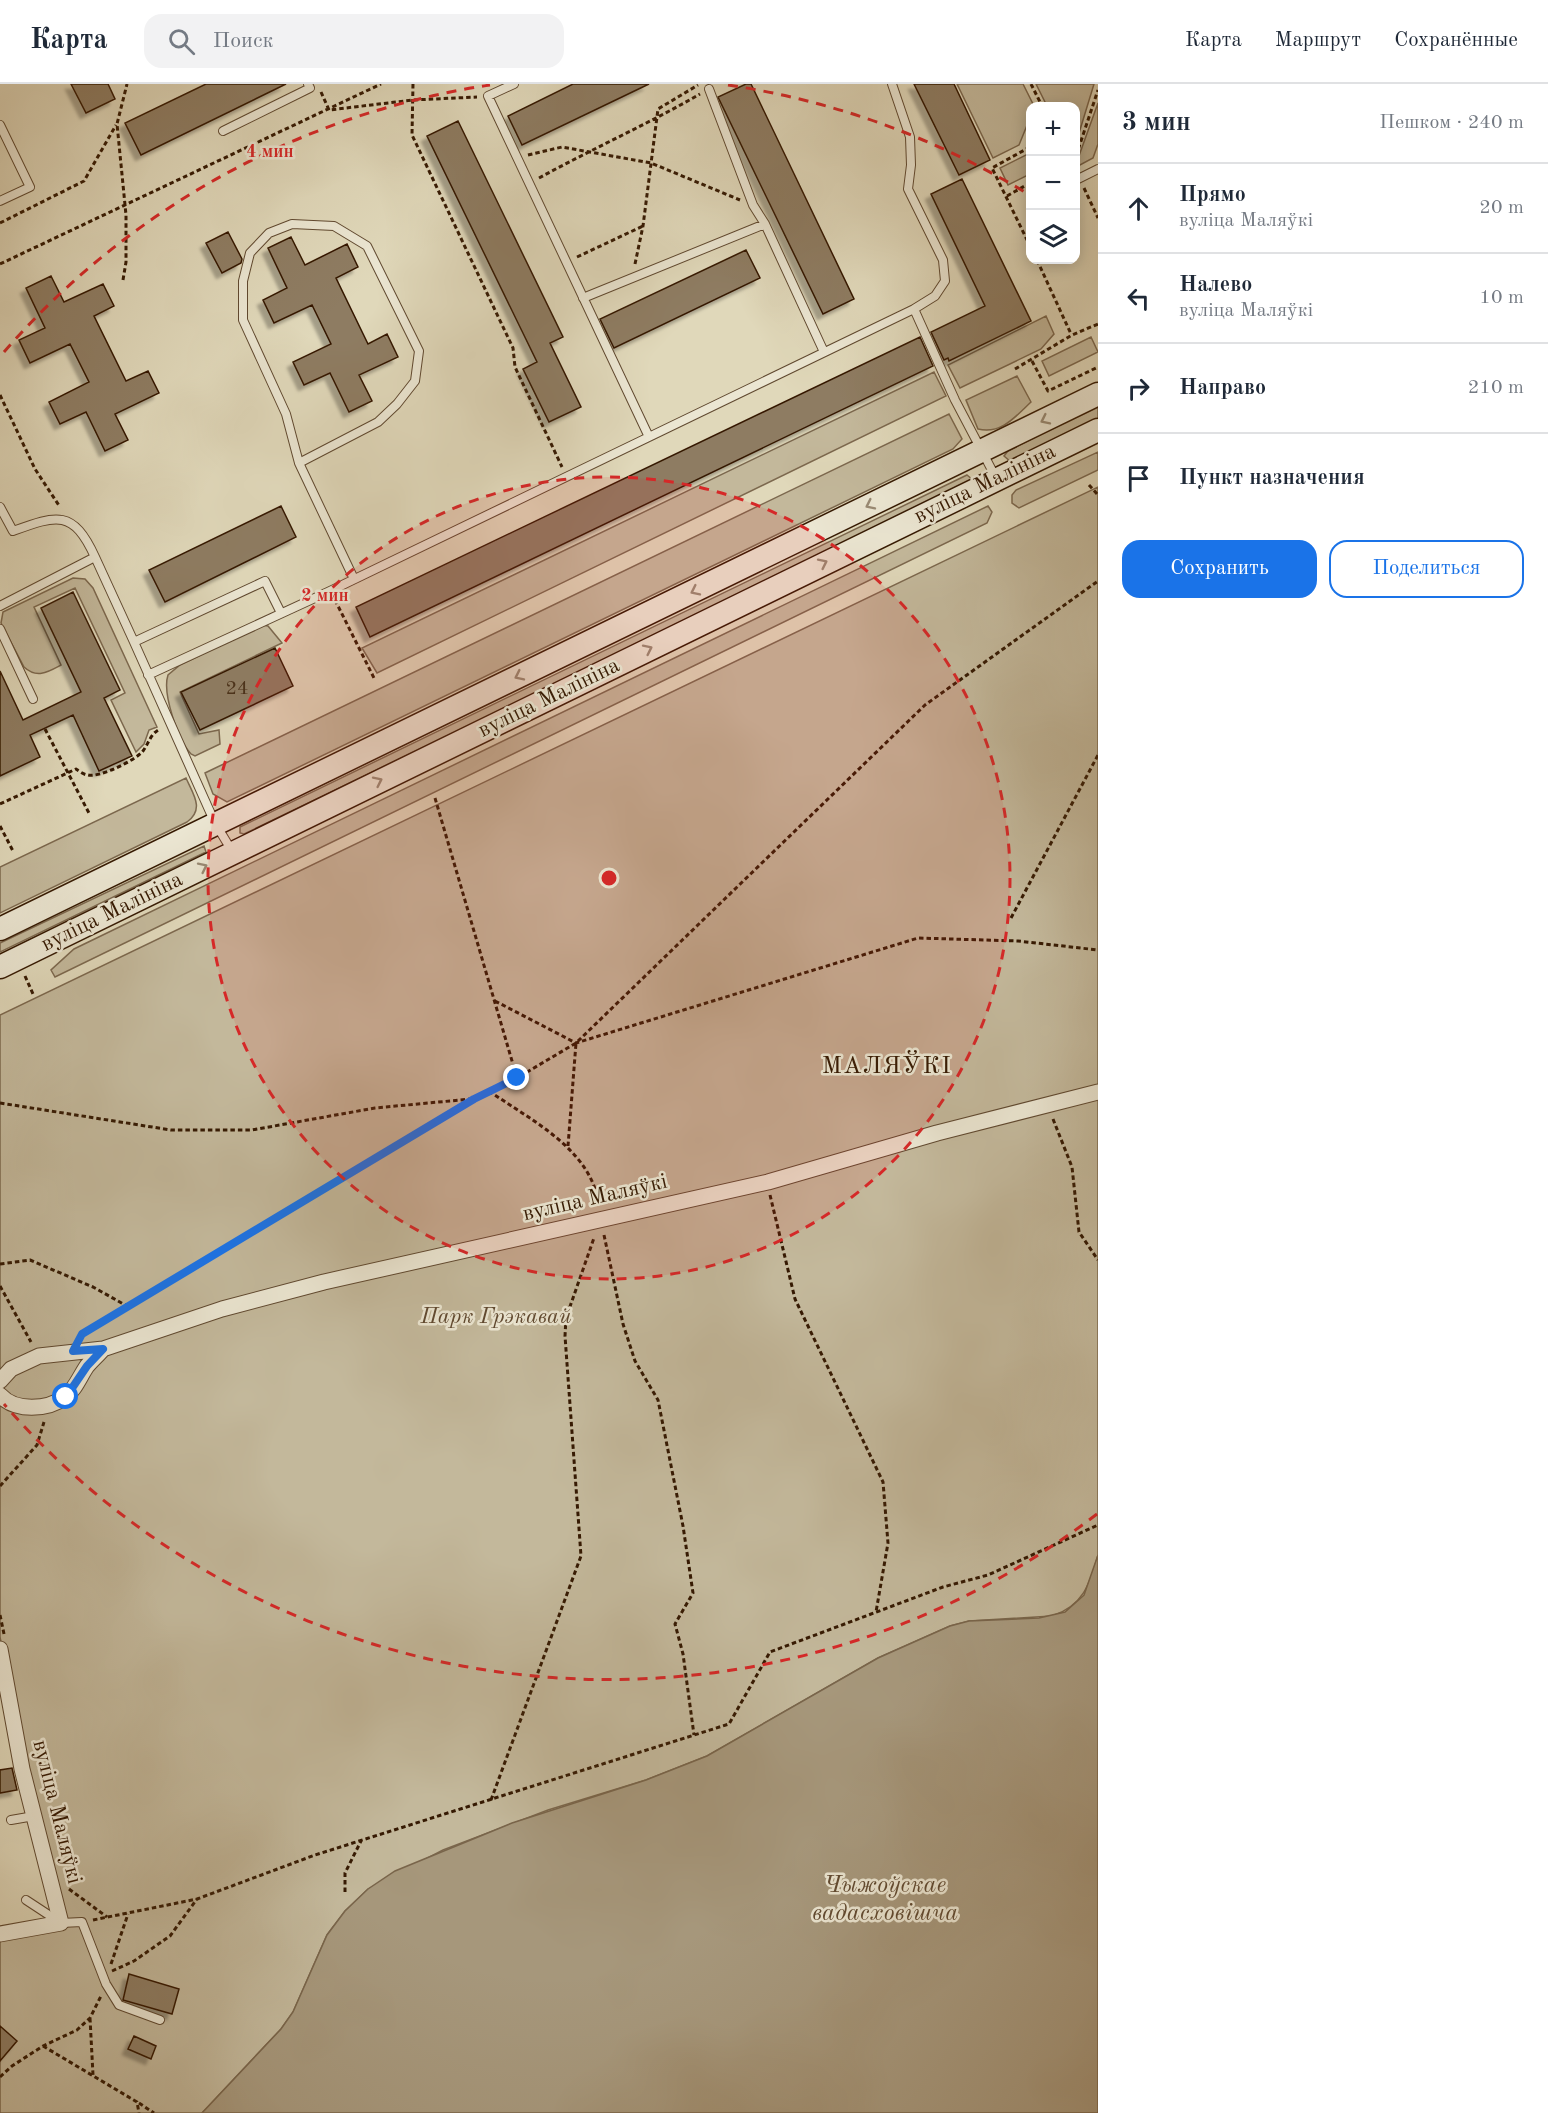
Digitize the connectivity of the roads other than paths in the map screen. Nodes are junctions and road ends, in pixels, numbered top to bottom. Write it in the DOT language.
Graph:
graph roads {
  1 [pos="308,84"];
  2 [pos="514,84"];
  3 [pos="892,84"];
  4 [pos="709,89"];
  5 [pos="0,125"];
  6 [pos="223,131"];
  7 [pos="1098,169"];
  8 [pos="1080,178"];
  9 [pos="0,201"];
  10 [pos="765,224"];
  11 [pos="583,298"];
  12 [pos="914,309"];
  13 [pos="824,352"];
  14 [pos="1098,394"];
  15 [pos="1098,430"];
  16 [pos="649,437"];
  17 [pos="982,451"];
  18 [pos="299,464"];
  19 [pos="996,478"];
  20 [pos="0,507"];
  21 [pos="95,557"];
  22 [pos="354,579"];
  23 [pos="0,606"];
  24 [pos="281,613"];
  25 [pos="0,629"];
  26 [pos="134,642"];
  27 [pos="148,675"];
  28 [pos="33,699"];
  29 [pos="215,824"];
  30 [pos="234,852"];
  31 [pos="0,929"];
  32 [pos="0,967"];
  33 [pos="1098,1092"];
  34 [pos="103,1349"];
  35 [pos="0,1380"];
  36 [pos="0,1395"];
  37 [pos="0,1649"];
  38 [pos="34,1816"];
  39 [pos="10,1820"];
  40 [pos="26,1900"];
  41 [pos="61,1923"];
  42 [pos="0,1934"];
  43 [pos="160,2020"];
  1 -- 6 [label="lane"];
  2 -- 11 [label="lane"];
  3 -- 12 [label="lane"];
  4 -- 10 [label="lane"];
  5 -- 9 [label="lane"];
  7 -- 8 [label="lane"];
  10 -- 11 [label="lane"];
  10 -- 13 [label="lane"];
  11 -- 16 [label="lane"];
  12 -- 13 [label="lane"];
  12 -- 17 [label="lane"];
  13 -- 16 [label="lane"];
  14 -- 17 [label="main road, вуліца Малініна, one-way"];
  15 -- 19 [label="main road, вуліца Малініна"];
  16 -- 22 [label="lane"];
  17 -- 19 [label="lane"];
  17 -- 29 [label="main road, вуліца Малініна, one-way"];
  18 -- 18 [label="lane"];
  18 -- 22 [label="lane"];
  30 -- 19 [label="main road, вуліца Малініна, one-way"];
  20 -- 21 [label="lane"];
  21 -- 23 [label="lane"];
  21 -- 26 [label="lane"];
  22 -- 24 [label="lane"];
  24 -- 26 [label="lane"];
  24 -- 27 [label="lane"];
  25 -- 28 [label="lane"];
  26 -- 27 [label="lane"];
  27 -- 29 [label="lane"];
  29 -- 30 [label="lane"];
  29 -- 31 [label="main road, вуліца Малініна"];
  32 -- 30 [label="main road, вуліца Малініна, one-way"];
  33 -- 34 [label="street, вуліца Маляўкі"];
  34 -- 35 [label="street, вуліца Маляўкі"];
  34 -- 36 [label="street"];
  37 -- 38 [label="street, вуліца Маляўкі"];
  38 -- 39 [label="lane"];
  38 -- 41 [label="street, вуліца Маляўкі"];
  40 -- 41 [label="lane"];
  41 -- 42 [label="street"];
  41 -- 43 [label="lane"];
}
